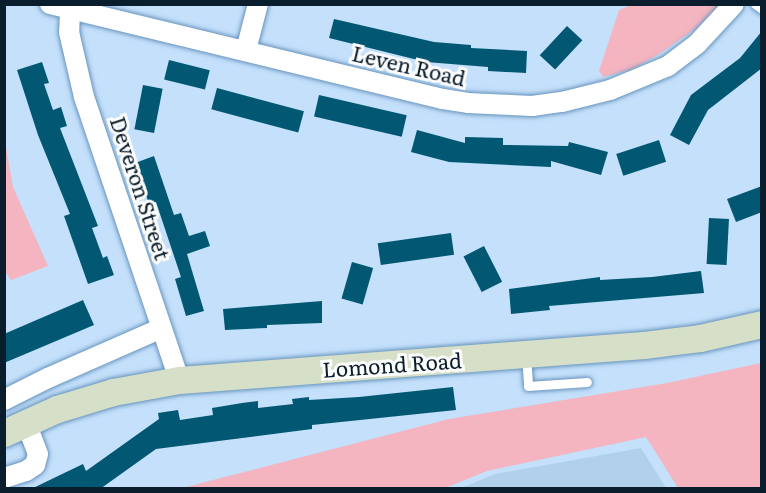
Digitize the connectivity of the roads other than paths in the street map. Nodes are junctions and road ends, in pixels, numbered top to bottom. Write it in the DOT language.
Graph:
graph roads {
  1 [pos="258,4"];
  2 [pos="734,4"];
  3 [pos="755,4"];
  4 [pos="59,6"];
  5 [pos="762,9"];
  6 [pos="246,50"];
  7 [pos="762,324"];
  8 [pos="162,328"];
  9 [pos="526,353"];
  10 [pos="178,380"];
  11 [pos="587,382"];
  12 [pos="4,400"];
  13 [pos="15,428"];
  14 [pos="4,478"];
  1 -- 6 [label="street"];
  2 -- 6 [label="street, Leven Road"];
  3 -- 5 [label="lane"];
  4 -- 6 [label="street, Leven Road"];
  4 -- 8 [label="street, Deveron Street"];
  7 -- 9 [label="street, Lomond Road"];
  8 -- 10 [label="street, Deveron Street"];
  8 -- 12 [label="street"];
  9 -- 10 [label="street, Lomond Road"];
  9 -- 11 [label="lane"];
  10 -- 13 [label="street, Lomond Road"];
  13 -- 14 [label="street, Lomond Road"];
}
